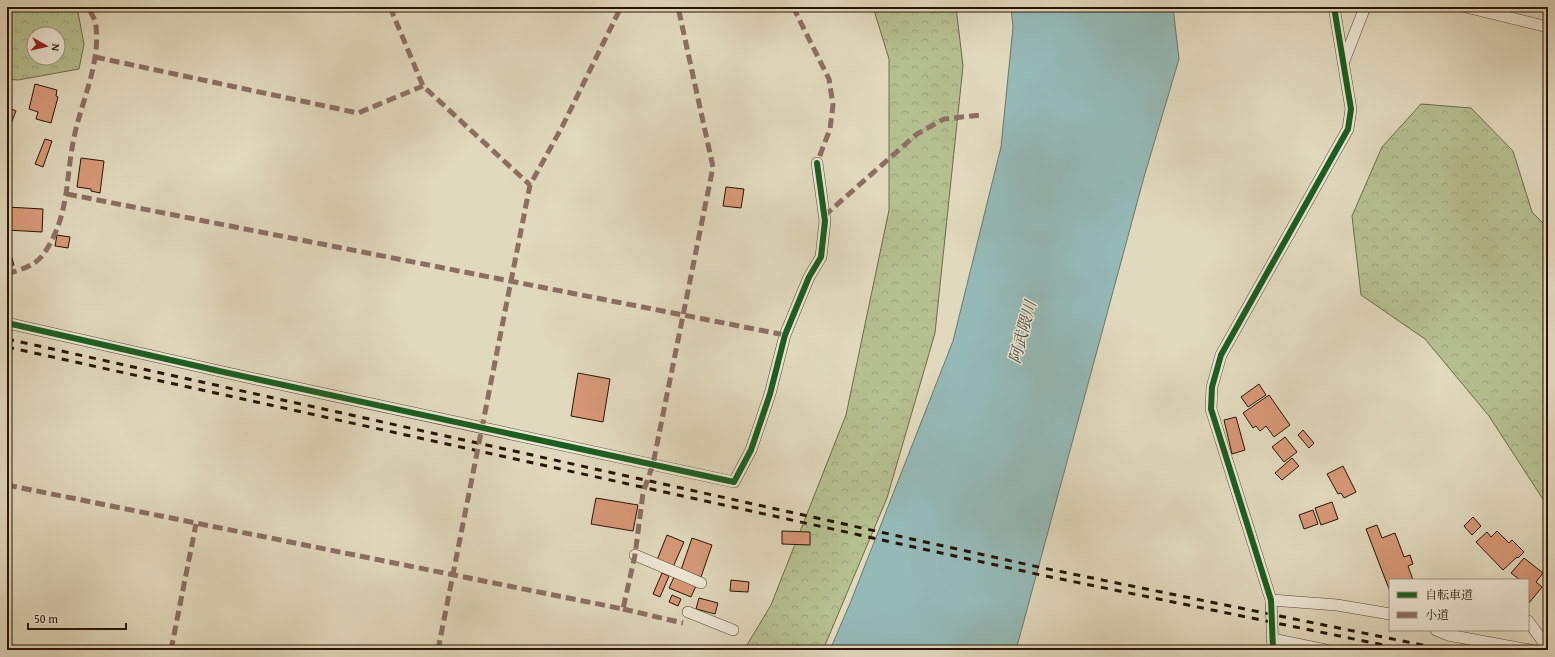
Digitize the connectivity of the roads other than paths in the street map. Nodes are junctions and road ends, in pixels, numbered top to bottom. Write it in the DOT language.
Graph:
graph roads {
  1 [pos="1334,7"];
  2 [pos="1365,7"];
  3 [pos="1466,7"];
  4 [pos="1548,27"];
  5 [pos="1344,62"];
  6 [pos="817,163"];
  7 [pos="7,323"];
  8 [pos="635,555"];
  9 [pos="701,583"];
  10 [pos="1271,600"];
  11 [pos="688,612"];
  12 [pos="1389,614"];
  13 [pos="1529,622"];
  14 [pos="733,630"];
  15 [pos="1438,631"];
  16 [pos="1273,645"];
  17 [pos="1326,650"];
  18 [pos="1530,650"];
  19 [pos="1547,650"];
  1 -- 5 [label="street"];
  2 -- 5 [label="street"];
  3 -- 4 [label="street"];
  5 -- 10 [label="street"];
  6 -- 7 [label="street"];
  8 -- 9 [label="street"];
  10 -- 12 [label="street"];
  10 -- 16 [label="street"];
  11 -- 14 [label="street"];
  13 -- 19 [label="street"];
  15 -- 18 [label="street"];
  16 -- 17 [label="street"];
}
